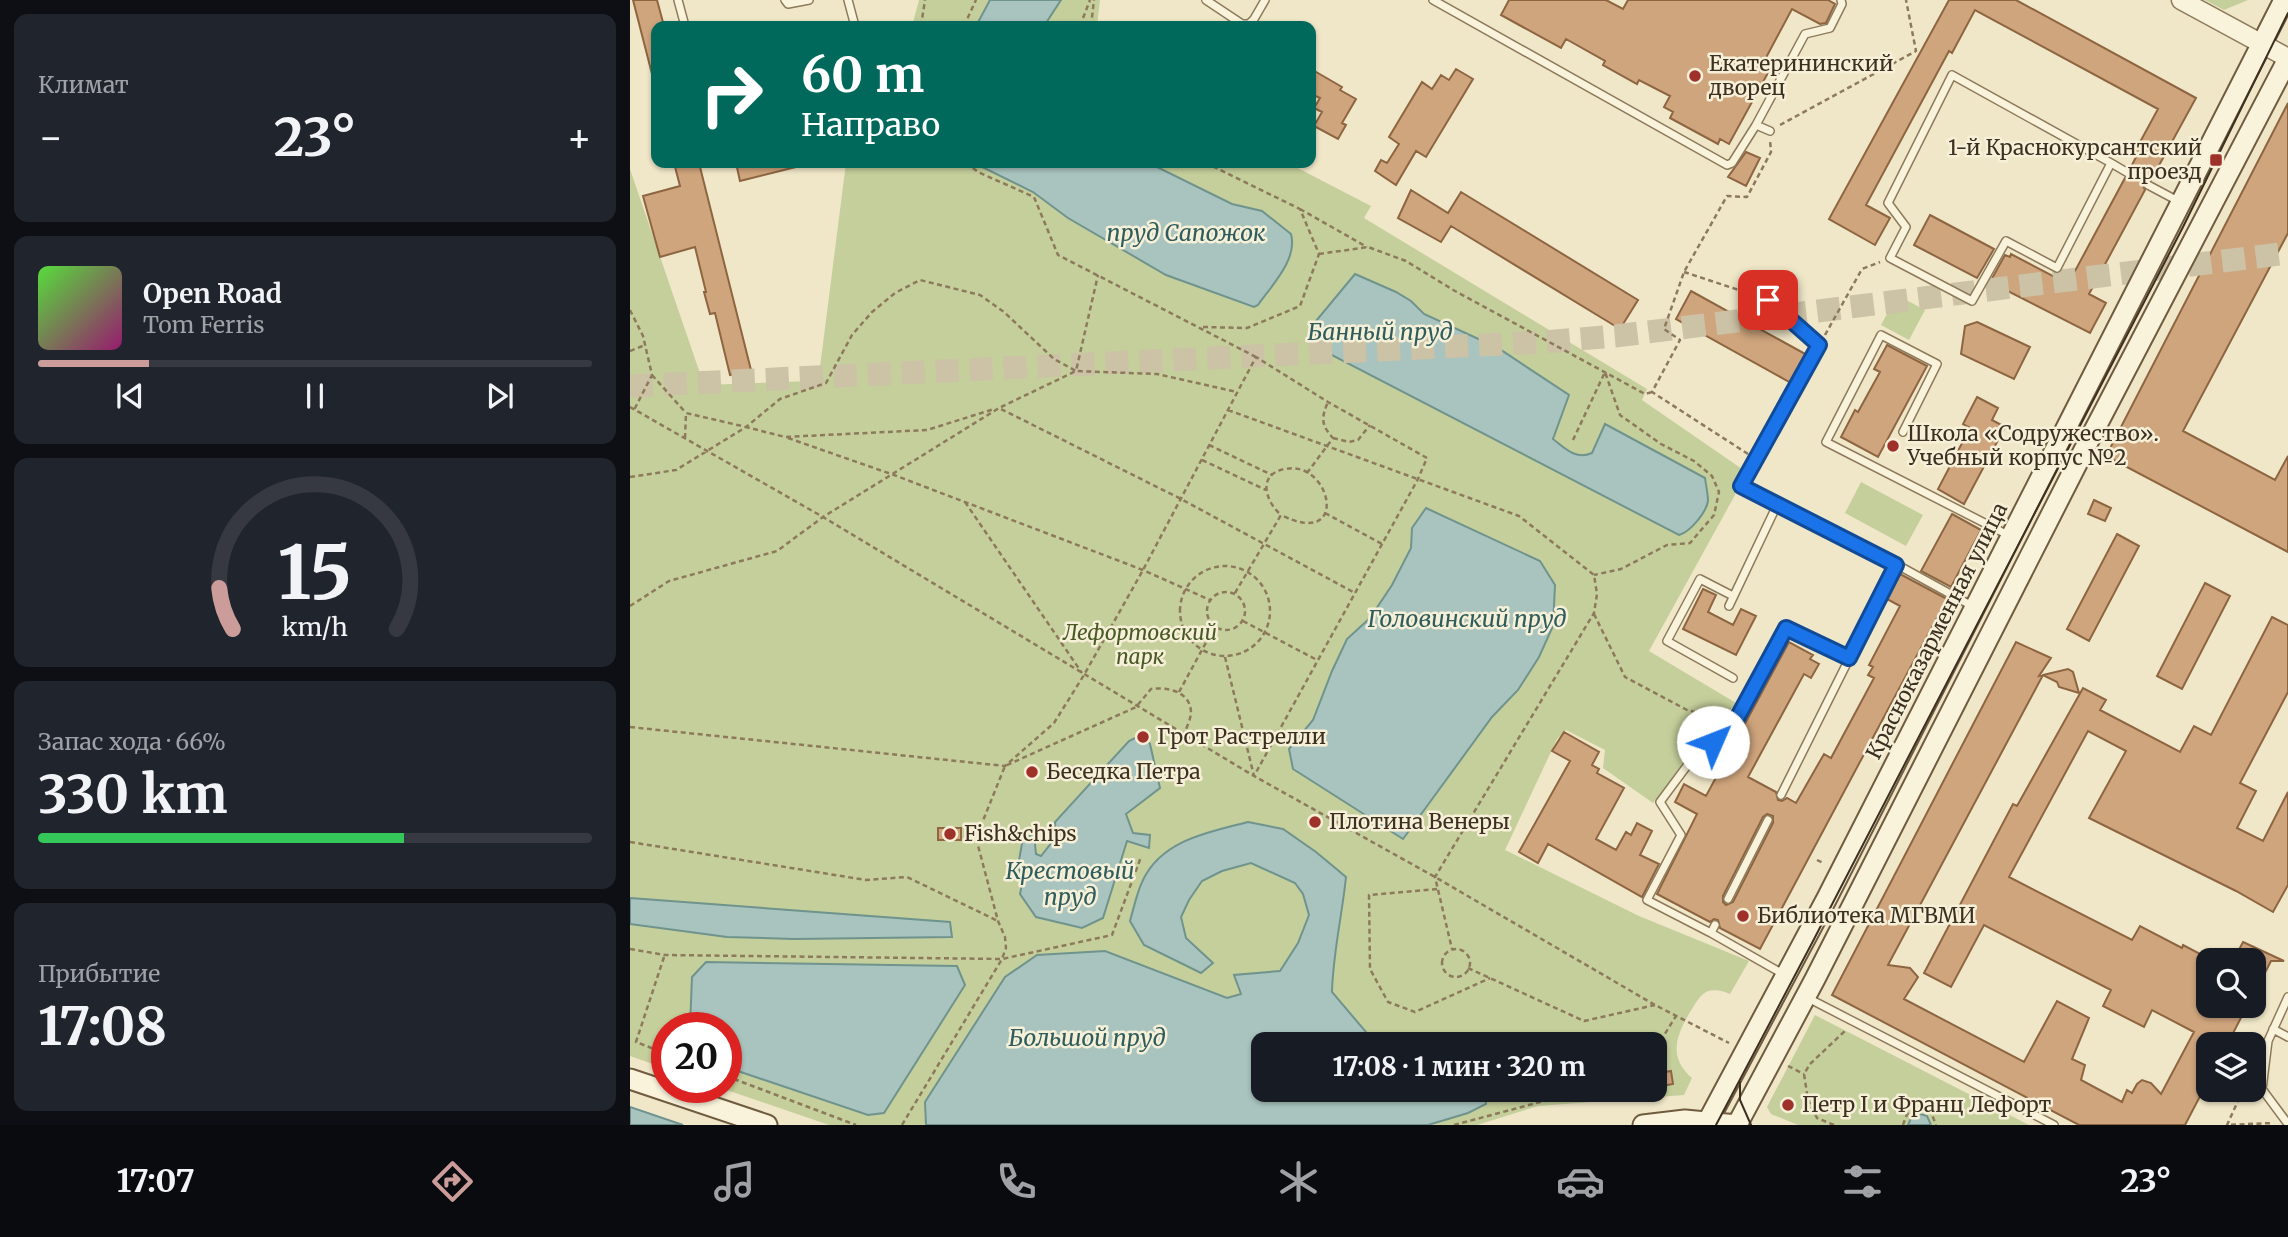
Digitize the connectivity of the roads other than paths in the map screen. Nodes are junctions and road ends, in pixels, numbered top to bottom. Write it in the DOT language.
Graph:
graph roads {
  1 [pos="678,0"];
  2 [pos="785,0"];
  3 [pos="809,0"];
  4 [pos="848,0"];
  5 [pos="1206,0"];
  6 [pos="1265,0"];
  7 [pos="1433,0"];
  8 [pos="1842,0"];
  9 [pos="2181,0"];
  10 [pos="2284,0"];
  11 [pos="684,21"];
  12 [pos="854,21"];
  13 [pos="1239,21"];
  14 [pos="1253,21"];
  15 [pos="2262,43"];
  16 [pos="2288,58"];
  17 [pos="1756,125"];
  18 [pos="1770,131"];
  19 [pos="2111,163"];
  20 [pos="2128,173"];
  21 [pos="2148,185"];
  22 [pos="2182,203"];
  23 [pos="1768,300"];
  24 [pos="1903,432"];
  25 [pos="1777,505"];
  26 [pos="2010,537"];
  27 [pos="1896,565"];
  28 [pos="1733,596"];
  29 [pos="1728,606"];
  30 [pos="1975,608"];
  31 [pos="1849,658"];
  32 [pos="1733,678"];
  33 [pos="1781,795"];
  34 [pos="1768,820"];
  35 [pos="1728,899"];
  36 [pos="1715,925"];
  37 [pos="1711,933"];
  38 [pos="1785,975"];
  39 [pos="1806,997"];
  40 [pos="2288,997"];
  41 [pos="2273,1029"];
  42 [pos="2288,1037"];
  43 [pos="630,1079"];
  44 [pos="1707,1123"];
  45 [pos="2288,1124"];
  46 [pos="767,1125"];
  47 [pos="1643,1125"];
  48 [pos="1737,1125"];
  49 [pos="2054,1125"];
  1 -- 11 [label="lane"];
  2 -- 3 [label="lane"];
  4 -- 12 [label="lane"];
  5 -- 13 [label="lane"];
  6 -- 14 [label="lane"];
  7 -- 17 [label="lane"];
  8 -- 17 [label="lane"];
  9 -- 15 [label="street"];
  10 -- 15 [label="main road, Красноказарменная улица"];
  15 -- 16 [label="street"];
  15 -- 22 [label="main road, Красноказарменная улица"];
  16 -- 39 [label="main road"];
  17 -- 18 [label="lane"];
  19 -- 19 [label="lane"];
  19 -- 20 [label="lane"];
  21 -- 22 [label="lane"];
  22 -- 26 [label="main road, Красноказарменная улица"];
  23 -- 25 [label="lane"];
  24 -- 26 [label="lane"];
  25 -- 27 [label="lane"];
  25 -- 28 [label="lane"];
  26 -- 30 [label="main road, Красноказарменная улица"];
  27 -- 30 [label="lane"];
  27 -- 31 [label="lane"];
  28 -- 29 [label="lane"];
  28 -- 32 [label="lane"];
  30 -- 38 [label="main road, Красноказарменная улица"];
  31 -- 33 [label="lane"];
  31 -- 37 [label="lane"];
  34 -- 35 [label="lane"];
  36 -- 37 [label="lane"];
  37 -- 38 [label="lane"];
  38 -- 44 [label="main road, Красноказарменная улица"];
  39 -- 48 [label="main road"];
  39 -- 49 [label="lane"];
  40 -- 41 [label="lane"];
  41 -- 42 [label="lane"];
  41 -- 45 [label="lane"];
  43 -- 46 [label="main road"];
  44 -- 47 [label="main road"];
  44 -- 48 [label="main road"];
}
